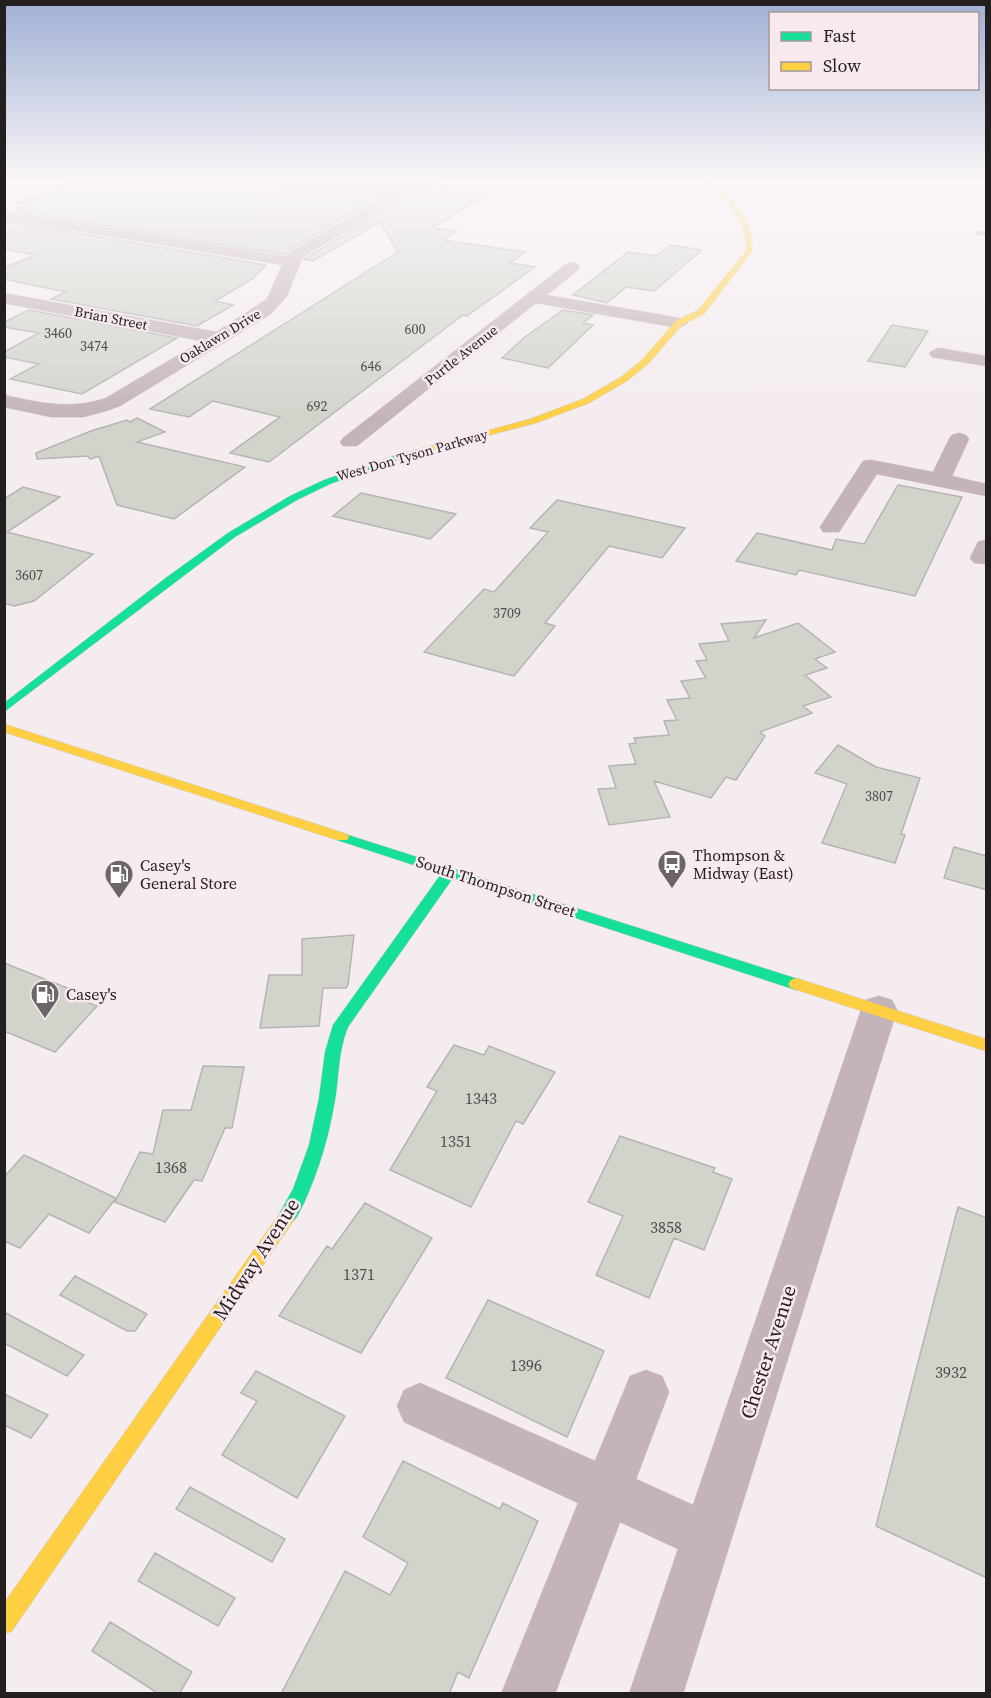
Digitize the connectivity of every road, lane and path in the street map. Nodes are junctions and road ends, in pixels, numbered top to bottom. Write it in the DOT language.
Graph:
graph roads {
  1 [pos="273,259"];
  2 [pos="293,259"];
  3 [pos="743,259"];
  4 [pos="290,262"];
  5 [pos="572,267"];
  6 [pos="4,298"];
  7 [pos="534,298"];
  8 [pos="679,316"];
  9 [pos="949,336"];
  10 [pos="217,338"];
  11 [pos="938,353"];
  12 [pos="987,361"];
  13 [pos="928,370"];
  14 [pos="4,401"];
  15 [pos="959,439"];
  16 [pos="350,442"];
  17 [pos="940,480"];
  18 [pos="987,490"];
  19 [pos="831,527"];
  20 [pos="4,709"];
  21 [pos="4,728"];
  22 [pos="451,871"];
  23 [pos="879,1010"];
  24 [pos="987,1045"];
  25 [pos="646,1392"];
  26 [pos="420,1406"];
  27 [pos="608,1491"];
  28 [pos="707,1537"];
  29 [pos="4,1623"];
  30 [pos="528,1694"];
  31 [pos="656,1694"];
  1 -- 4 [label="street"];
  2 -- 4 [label="street"];
  3 -- 8 [label="main road, West Don Tyson Parkway"];
  4 -- 10 [label="street, Oaklawn Drive"];
  5 -- 7 [label="street, Purtle Avenue"];
  6 -- 10 [label="street, Brian Street"];
  7 -- 8 [label="street"];
  7 -- 16 [label="street, Purtle Avenue"];
  8 -- 20 [label="main road, West Don Tyson Parkway"];
  9 -- 11 [label="street"];
  10 -- 14 [label="street, Oaklawn Drive"];
  11 -- 12 [label="street"];
  11 -- 13 [label="street"];
  15 -- 17 [label="street"];
  17 -- 18 [label="street"];
  17 -- 19 [label="street"];
  21 -- 22 [label="main road, South Thompson Street"];
  22 -- 23 [label="main road, South Thompson Street"];
  22 -- 29 [label="main road, Midway Avenue"];
  23 -- 24 [label="main road, South Thompson Street"];
  23 -- 28 [label="street, Chester Avenue"];
  25 -- 27 [label="street"];
  26 -- 27 [label="street"];
  27 -- 28 [label="street"];
  27 -- 30 [label="street"];
  28 -- 31 [label="street, Chester Avenue"];
}
